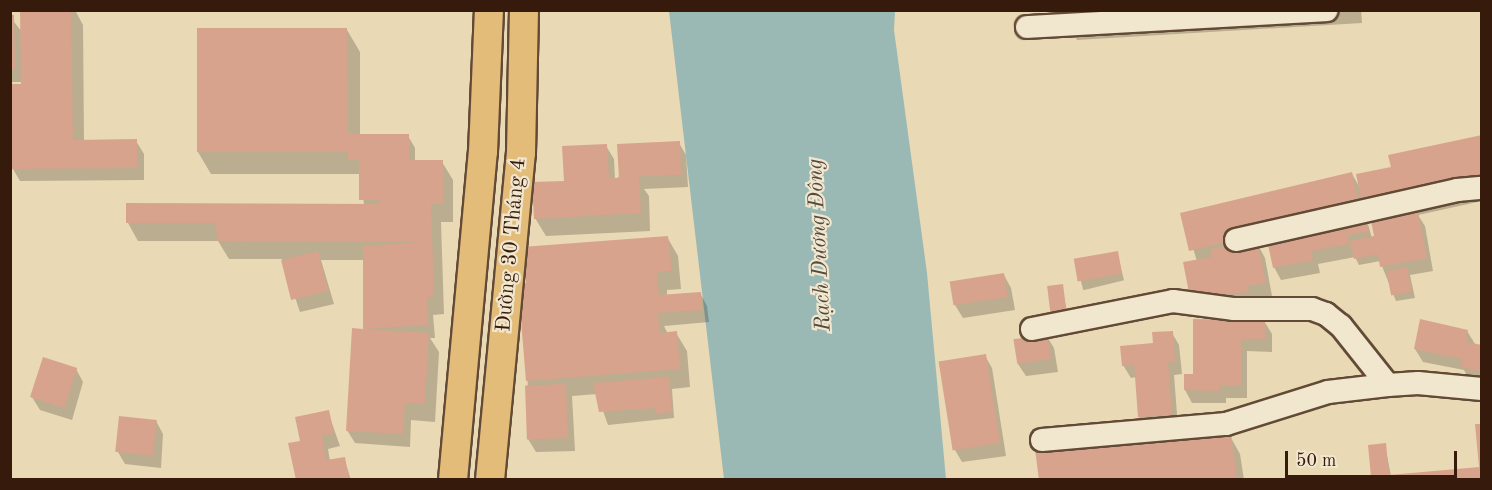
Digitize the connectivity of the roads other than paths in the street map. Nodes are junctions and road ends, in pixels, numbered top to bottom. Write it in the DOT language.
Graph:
graph roads {
  1 [pos="489,10"];
  2 [pos="524,10"];
  3 [pos="1327,10"];
  4 [pos="1027,27"];
  5 [pos="483,152"];
  6 [pos="521,153"];
  7 [pos="1482,188"];
  8 [pos="1236,240"];
  9 [pos="1032,329"];
  10 [pos="1388,385"];
  11 [pos="1482,389"];
  12 [pos="1042,440"];
  13 [pos="453,480"];
  14 [pos="490,480"];
  1 -- 5 [label="main road, Đường 30 Tháng 4"];
  2 -- 6 [label="main road, Đường 30 Tháng 4"];
  3 -- 4 [label="street"];
  5 -- 6 [label="main road"];
  5 -- 13 [label="main road, Đường 30 Tháng 4"];
  6 -- 14 [label="main road, Đường 30 Tháng 4"];
  7 -- 8 [label="street"];
  9 -- 10 [label="street"];
  10 -- 11 [label="street"];
  10 -- 12 [label="street"];
}
